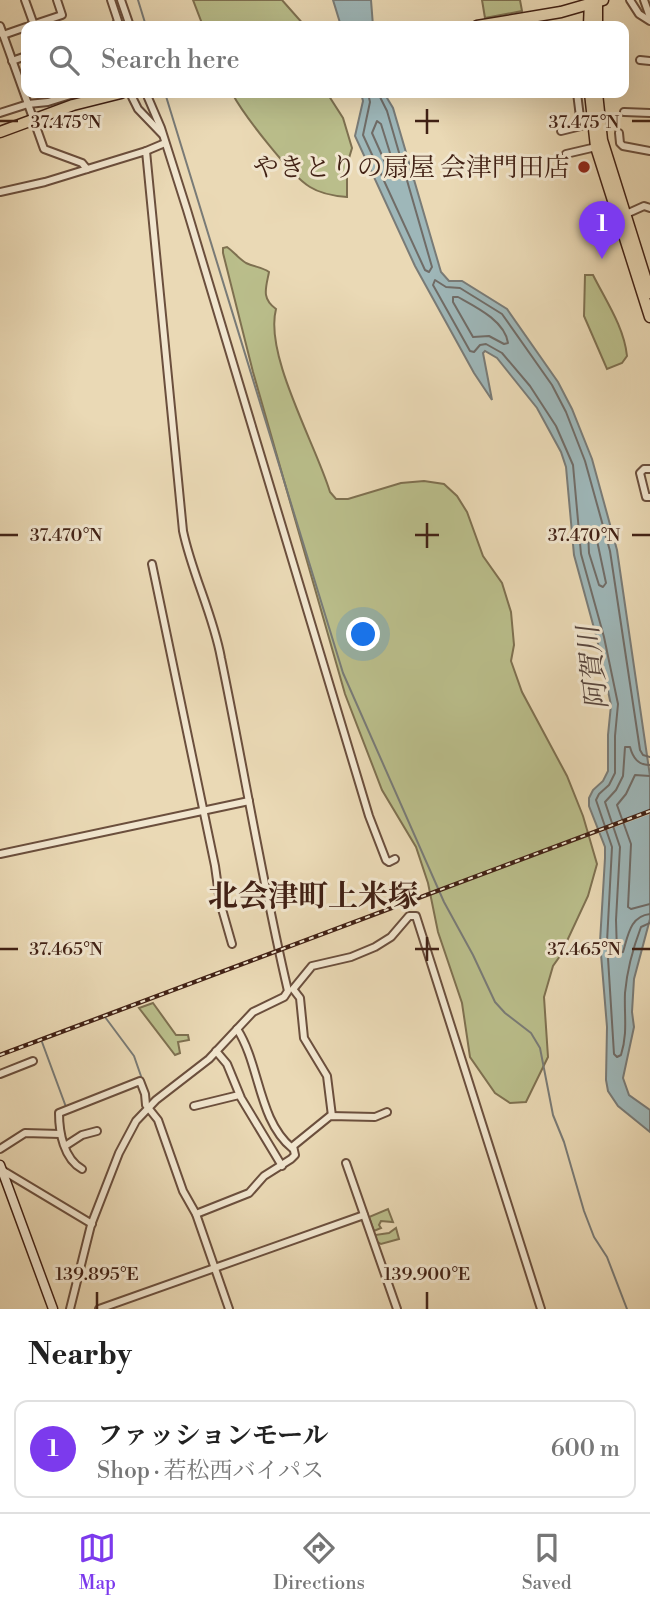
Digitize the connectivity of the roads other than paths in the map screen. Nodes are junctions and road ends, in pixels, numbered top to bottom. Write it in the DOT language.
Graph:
graph roads {
  1 [pos="25,0"];
  2 [pos="57,0"];
  3 [pos="111,0"];
  4 [pos="121,0"];
  5 [pos="630,0"];
  6 [pos="644,0"];
  7 [pos="591,4"];
  8 [pos="650,19"];
  9 [pos="29,21"];
  10 [pos="45,21"];
  11 [pos="118,21"];
  12 [pos="128,21"];
  13 [pos="504,21"];
  14 [pos="596,21"];
  15 [pos="0,26"];
  16 [pos="21,29"];
  17 [pos="3,35"];
  18 [pos="21,58"];
  19 [pos="12,61"];
  20 [pos="640,61"];
  21 [pos="650,61"];
  22 [pos="21,87"];
  23 [pos="25,98"];
  24 [pos="61,98"];
  25 [pos="101,98"];
  26 [pos="133,98"];
  27 [pos="148,98"];
  28 [pos="578,98"];
  29 [pos="590,98"];
  30 [pos="598,98"];
  31 [pos="27,104"];
  32 [pos="624,112"];
  33 [pos="0,113"];
  34 [pos="650,113"];
  35 [pos="33,119"];
  36 [pos="588,124"];
  37 [pos="561,131"];
  38 [pos="0,132"];
  39 [pos="619,133"];
  40 [pos="164,139"];
  41 [pos="596,147"];
  42 [pos="146,151"];
  43 [pos="650,151"];
  44 [pos="566,154"];
  45 [pos="86,169"];
  46 [pos="0,192"];
  47 [pos="650,208"];
  48 [pos="624,215"];
  49 [pos="650,293"];
  50 [pos="650,317"];
  51 [pos="650,469"];
  52 [pos="650,496"];
  53 [pos="152,564"];
  54 [pos="249,801"];
  55 [pos="204,810"];
  56 [pos="0,853"];
  57 [pos="395,859"];
  58 [pos="232,944"];
  59 [pos="291,990"];
  60 [pos="237,1029"];
  61 [pos="216,1051"];
  62 [pos="33,1061"];
  63 [pos="0,1074"];
  64 [pos="239,1095"];
  65 [pos="194,1106"];
  66 [pos="148,1109"];
  67 [pos="387,1112"];
  68 [pos="332,1116"];
  69 [pos="97,1131"];
  70 [pos="60,1134"];
  71 [pos="65,1146"];
  72 [pos="292,1148"];
  73 [pos="0,1149"];
  74 [pos="346,1163"];
  75 [pos="282,1166"];
  76 [pos="1,1167"];
  77 [pos="82,1169"];
  78 [pos="196,1214"];
  79 [pos="364,1215"];
  80 [pos="92,1224"];
  81 [pos="214,1269"];
  82 [pos="53,1309"];
  83 [pos="70,1309"];
  84 [pos="99,1309"];
  85 [pos="229,1309"];
  86 [pos="397,1309"];
  87 [pos="541,1309"];
  1 -- 9 [label="street"];
  2 -- 10 [label="street"];
  3 -- 11 [label="street"];
  4 -- 12 [label="street"];
  5 -- 8 [label="street"];
  6 -- 8 [label="street"];
  7 -- 13 [label="highway"];
  7 -- 14 [label="highway"];
  15 -- 17 [label="street"];
  16 -- 17 [label="street"];
  17 -- 19 [label="street"];
  18 -- 19 [label="street"];
  19 -- 22 [label="street"];
  20 -- 21 [label="street"];
  23 -- 31 [label="street"];
  24 -- 31 [label="street"];
  25 -- 35 [label="highway"];
  26 -- 40 [label="street"];
  27 -- 40 [label="street"];
  28 -- 36 [label="street"];
  29 -- 36 [label="highway"];
  30 -- 48 [label="highway"];
  31 -- 33 [label="street"];
  31 -- 35 [label="street"];
  32 -- 34 [label="street"];
  35 -- 38 [label="highway"];
  35 -- 45 [label="street"];
  36 -- 37 [label="street"];
  36 -- 41 [label="highway"];
  39 -- 43 [label="street"];
  40 -- 42 [label="street"];
  40 -- 57 [label="street"];
  41 -- 44 [label="street"];
  41 -- 50 [label="highway"];
  42 -- 45 [label="street"];
  42 -- 54 [label="street"];
  45 -- 46 [label="street"];
  47 -- 48 [label="street"];
  48 -- 49 [label="highway"];
  51 -- 52 [label="street"];
  53 -- 55 [label="street"];
  54 -- 55 [label="street"];
  54 -- 59 [label="street"];
  55 -- 56 [label="street"];
  55 -- 58 [label="street"];
  59 -- 60 [label="street"];
  59 -- 68 [label="street"];
  59 -- 87 [label="street"];
  60 -- 61 [label="street"];
  60 -- 72 [label="street"];
  61 -- 64 [label="street"];
  61 -- 66 [label="street"];
  62 -- 63 [label="street"];
  64 -- 65 [label="street"];
  64 -- 75 [label="street"];
  66 -- 70 [label="street"];
  66 -- 78 [label="street"];
  66 -- 80 [label="street"];
  67 -- 68 [label="street"];
  68 -- 72 [label="street"];
  69 -- 71 [label="street"];
  70 -- 71 [label="street"];
  70 -- 73 [label="street"];
  71 -- 77 [label="street"];
  72 -- 75 [label="street"];
  74 -- 79 [label="street"];
  75 -- 78 [label="street"];
  76 -- 80 [label="street"];
  76 -- 82 [label="main road"];
  78 -- 81 [label="street"];
  79 -- 81 [label="street"];
  79 -- 86 [label="street"];
  80 -- 83 [label="street"];
  81 -- 84 [label="street"];
  81 -- 85 [label="street"];
}
